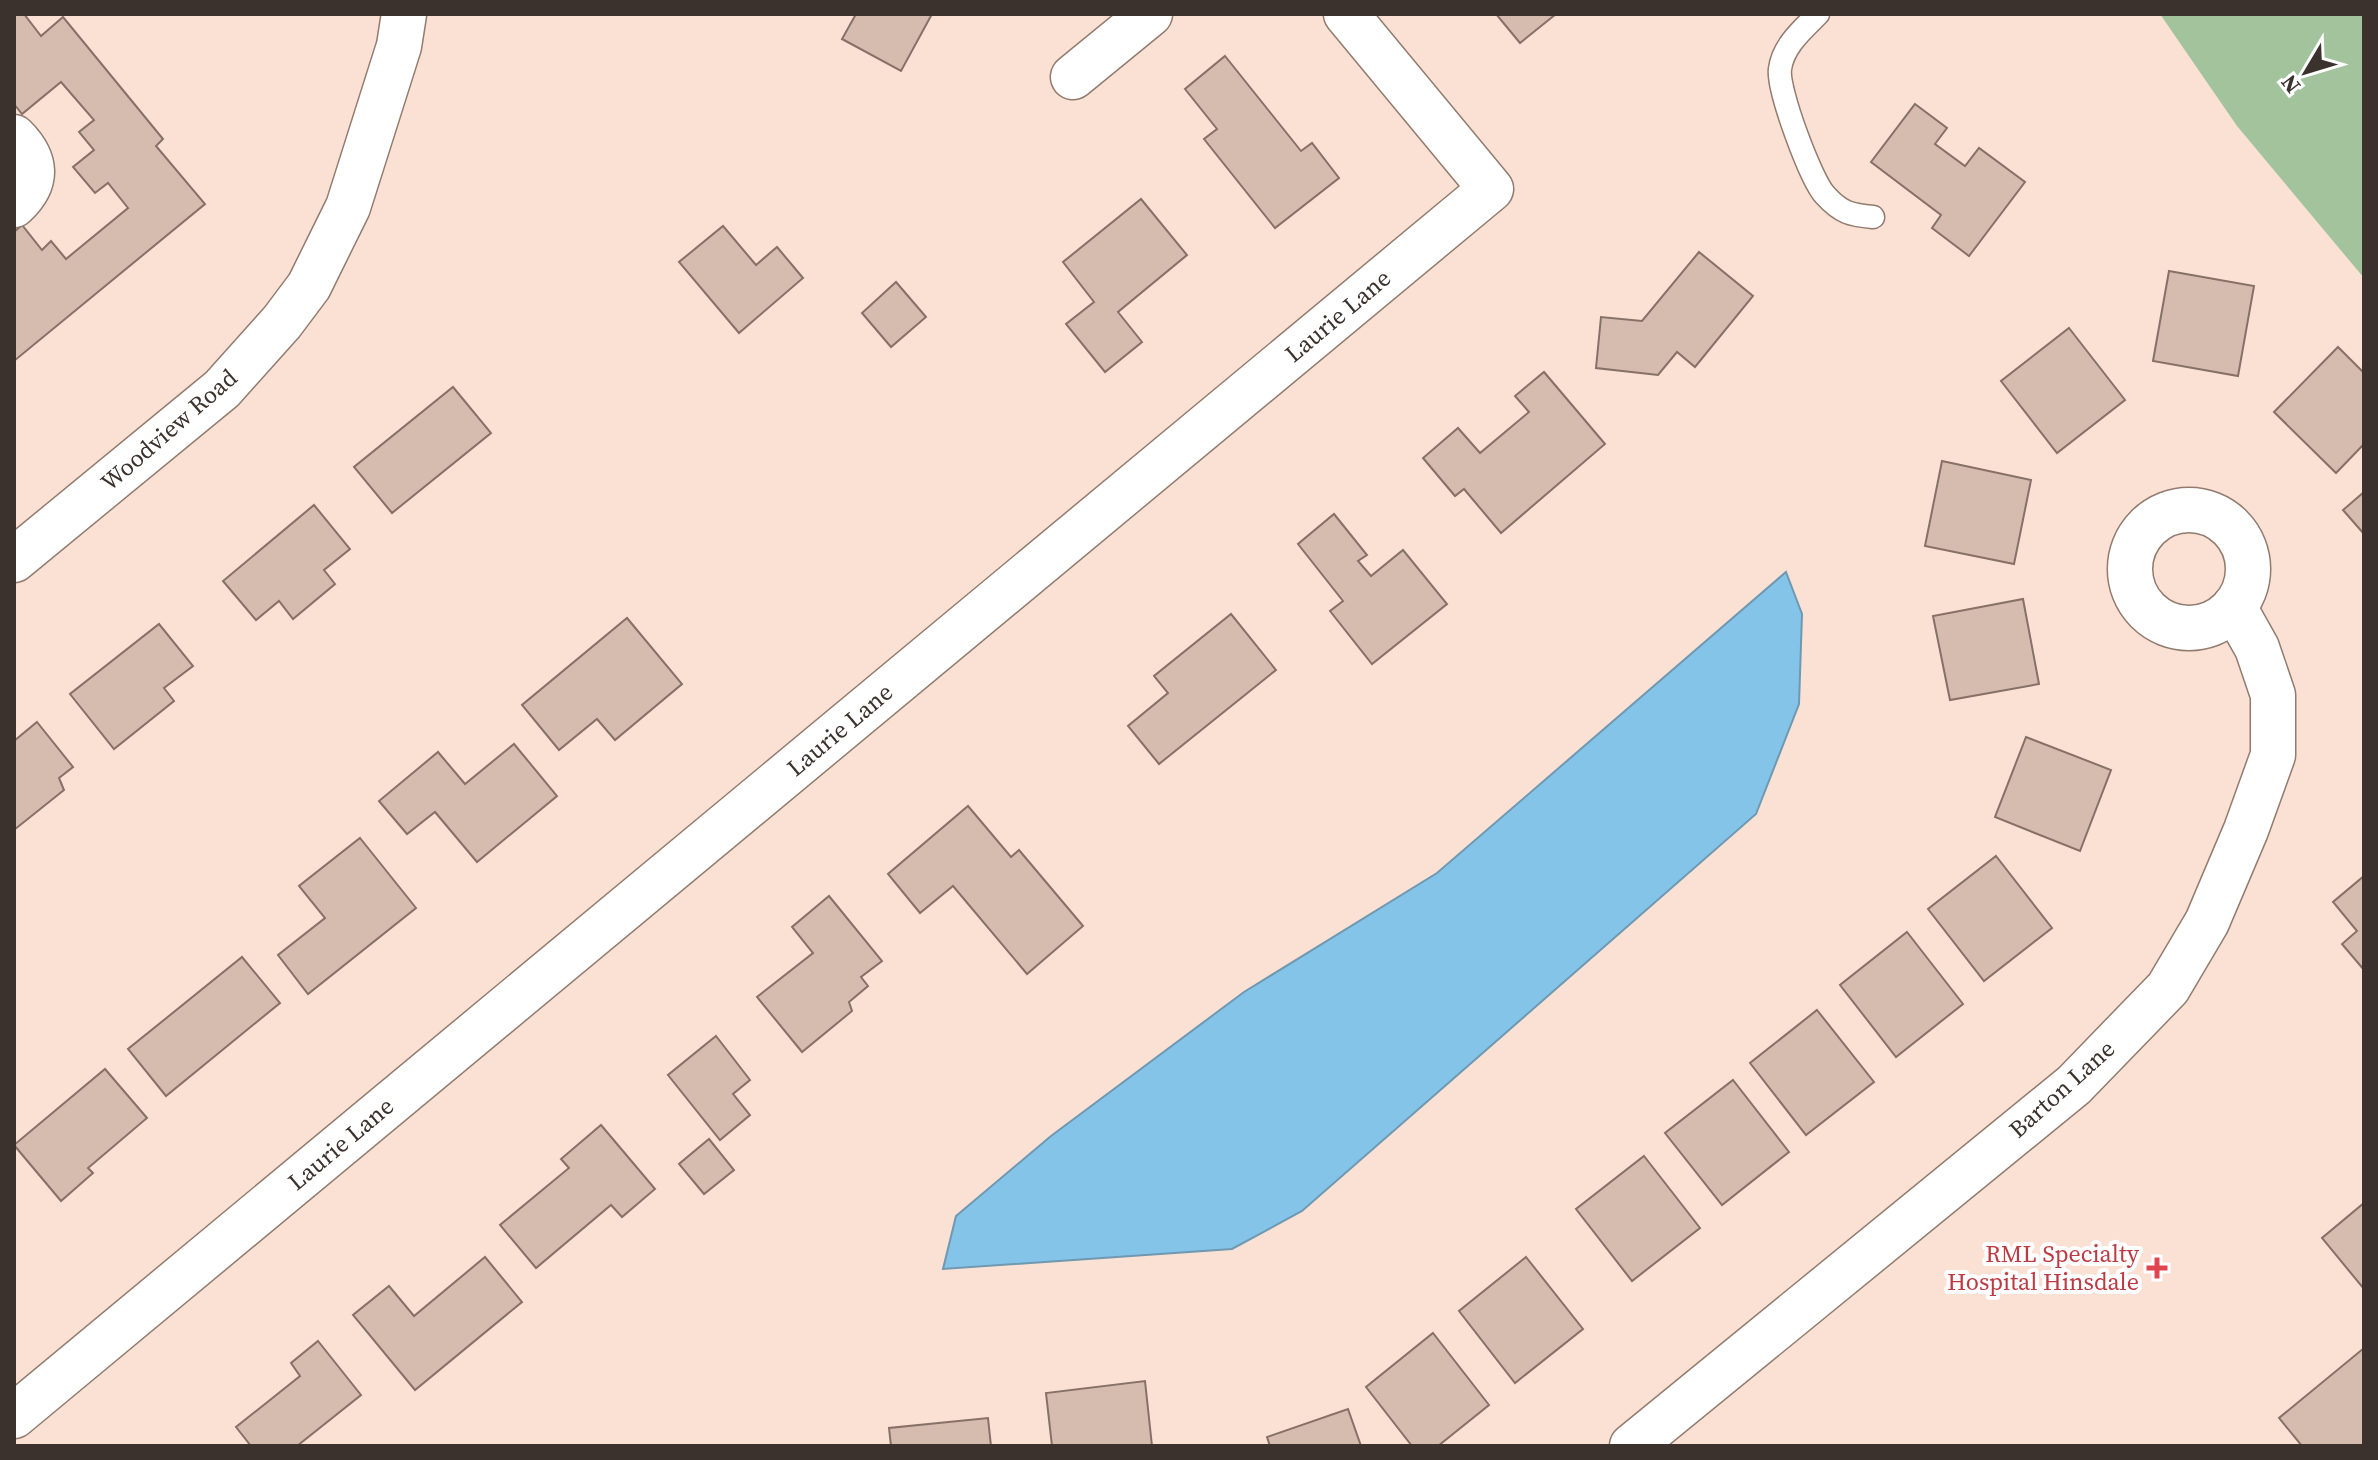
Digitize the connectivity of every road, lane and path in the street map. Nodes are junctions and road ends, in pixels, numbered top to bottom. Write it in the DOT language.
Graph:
graph roads {
  1 [pos="404,14"];
  2 [pos="1150,14"];
  3 [pos="1346,14"];
  4 [pos="1818,14"];
  5 [pos="1073,77"];
  6 [pos="14,137"];
  7 [pos="14,205"];
  8 [pos="1873,217"];
  9 [pos="14,560"];
  10 [pos="2234,607"];
  11 [pos="14,1416"];
  12 [pos="1632,1446"];
  1 -- 9 [label="street, Woodview Road"];
  2 -- 5 [label="street"];
  3 -- 11 [label="street, Laurie Lane"];
  4 -- 8 [label="lane"];
  6 -- 7 [label="street"];
  10 -- 12 [label="street, Barton Lane"];
}
